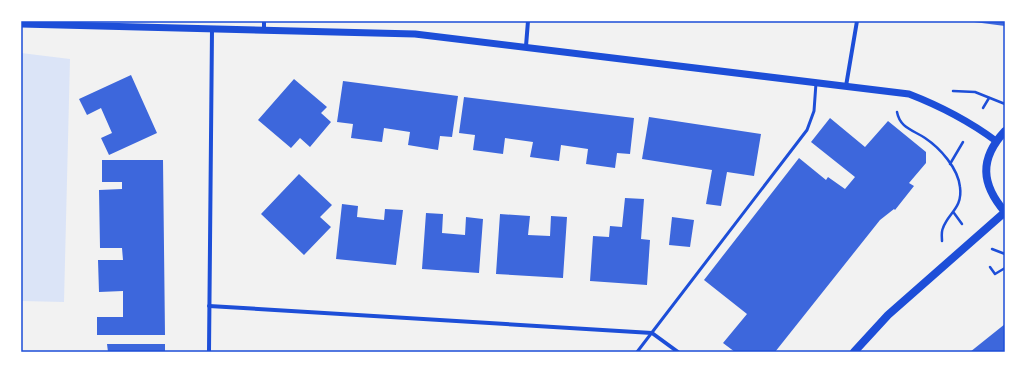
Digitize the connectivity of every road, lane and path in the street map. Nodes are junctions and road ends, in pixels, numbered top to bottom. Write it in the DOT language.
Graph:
graph roads {
  1 [pos="264,21"];
  2 [pos="528,21"];
  3 [pos="857,21"];
  4 [pos="21,24"];
  5 [pos="105,24"];
  6 [pos="212,30"];
  7 [pos="264,31"];
  8 [pos="526,46"];
  9 [pos="816,82"];
  10 [pos="846,86"];
  11 [pos="975,92"];
  12 [pos="989,98"];
  13 [pos="1005,104"];
  14 [pos="983,108"];
  15 [pos="909,130"];
  16 [pos="1005,131"];
  17 [pos="996,141"];
  18 [pos="958,150"];
  19 [pos="950,164"];
  20 [pos="1005,212"];
  21 [pos="954,214"];
  22 [pos="960,221"];
  23 [pos="947,222"];
  24 [pos="990,267"];
  25 [pos="1005,268"];
  26 [pos="209,306"];
  27 [pos="652,333"];
  28 [pos="209,352"];
  29 [pos="637,352"];
  30 [pos="678,352"];
  31 [pos="854,352"];
  1 -- 7 [label="street"];
  2 -- 8 [label="street"];
  3 -- 10 [label="street"];
  4 -- 5 [label="street"];
  5 -- 6 [label="street"];
  6 -- 7 [label="street"];
  6 -- 26 [label="street"];
  7 -- 8 [label="street"];
  8 -- 9 [label="street"];
  9 -- 10 [label="street"];
  9 -- 27 [label="lane"];
  10 -- 17 [label="street"];
  11 -- 12 [label="path"];
  12 -- 13 [label="path"];
  12 -- 14 [label="path"];
  15 -- 19 [label="path"];
  16 -- 17 [label="main road"];
  17 -- 20 [label="main road"];
  18 -- 19 [label="path"];
  19 -- 21 [label="path"];
  20 -- 31 [label="main road"];
  21 -- 22 [label="path"];
  21 -- 23 [label="path"];
  24 -- 25 [label="path"];
  26 -- 27 [label="street"];
  26 -- 28 [label="street"];
  27 -- 29 [label="lane"];
  27 -- 30 [label="street"];
}
